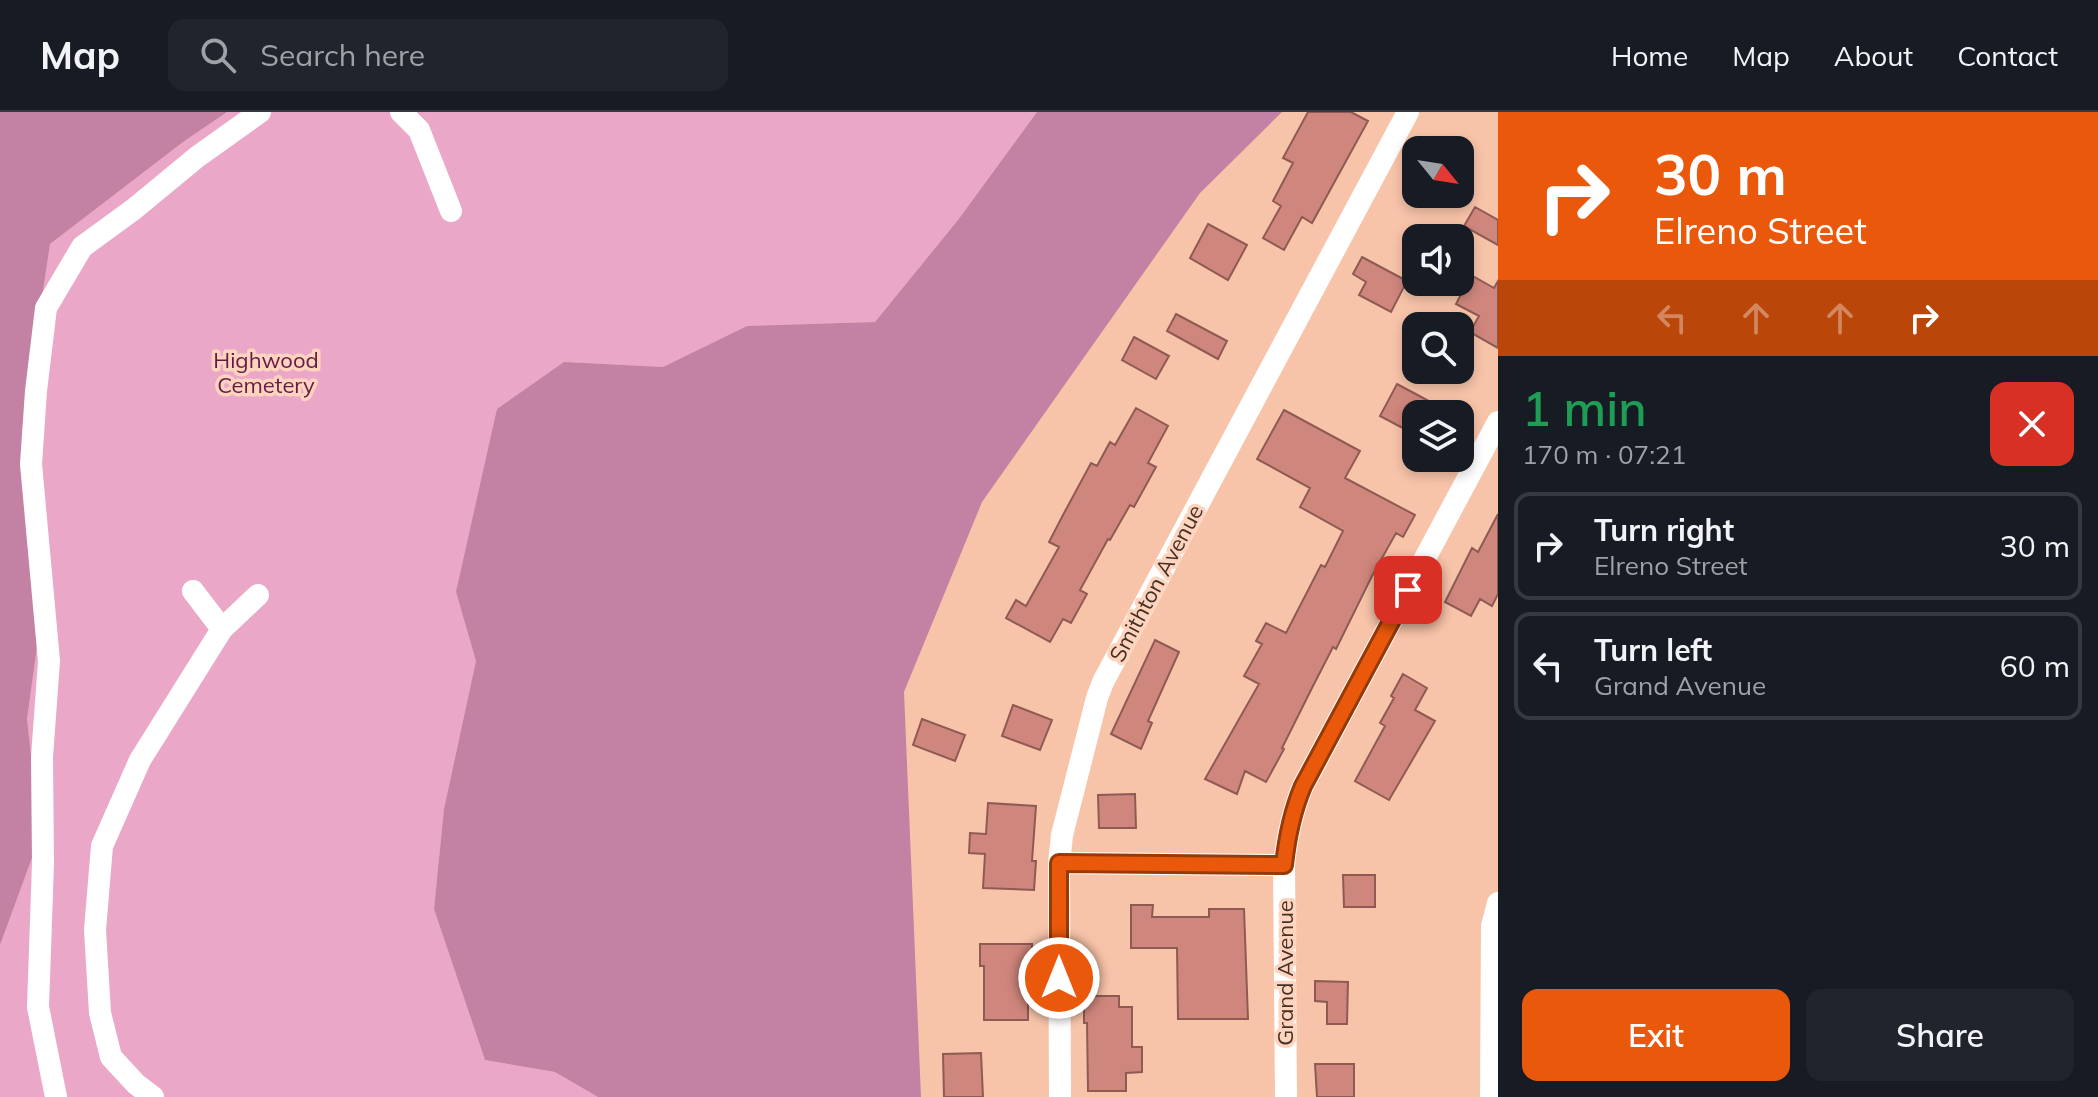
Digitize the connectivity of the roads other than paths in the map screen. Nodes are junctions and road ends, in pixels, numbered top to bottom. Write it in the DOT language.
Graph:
graph roads {
  1 [pos="260,112"];
  2 [pos="401,112"];
  3 [pos="1408,112"];
  4 [pos="451,211"];
  5 [pos="1498,422"];
  6 [pos="193,591"];
  7 [pos="258,595"];
  8 [pos="222,629"];
  9 [pos="1059,863"];
  10 [pos="1284,865"];
  11 [pos="1498,903"];
  12 [pos="56,1097"];
  13 [pos="153,1097"];
  14 [pos="1060,1097"];
  15 [pos="1286,1097"];
  16 [pos="1491,1097"];
  1 -- 12 [label="street"];
  2 -- 4 [label="street"];
  3 -- 9 [label="street, Smithton Avenue"];
  5 -- 10 [label="street, Grand Avenue"];
  6 -- 8 [label="street"];
  7 -- 8 [label="street"];
  8 -- 13 [label="street"];
  9 -- 10 [label="street"];
  9 -- 14 [label="street, Smithton Avenue"];
  10 -- 15 [label="street, Grand Avenue"];
  11 -- 16 [label="street"];
}
